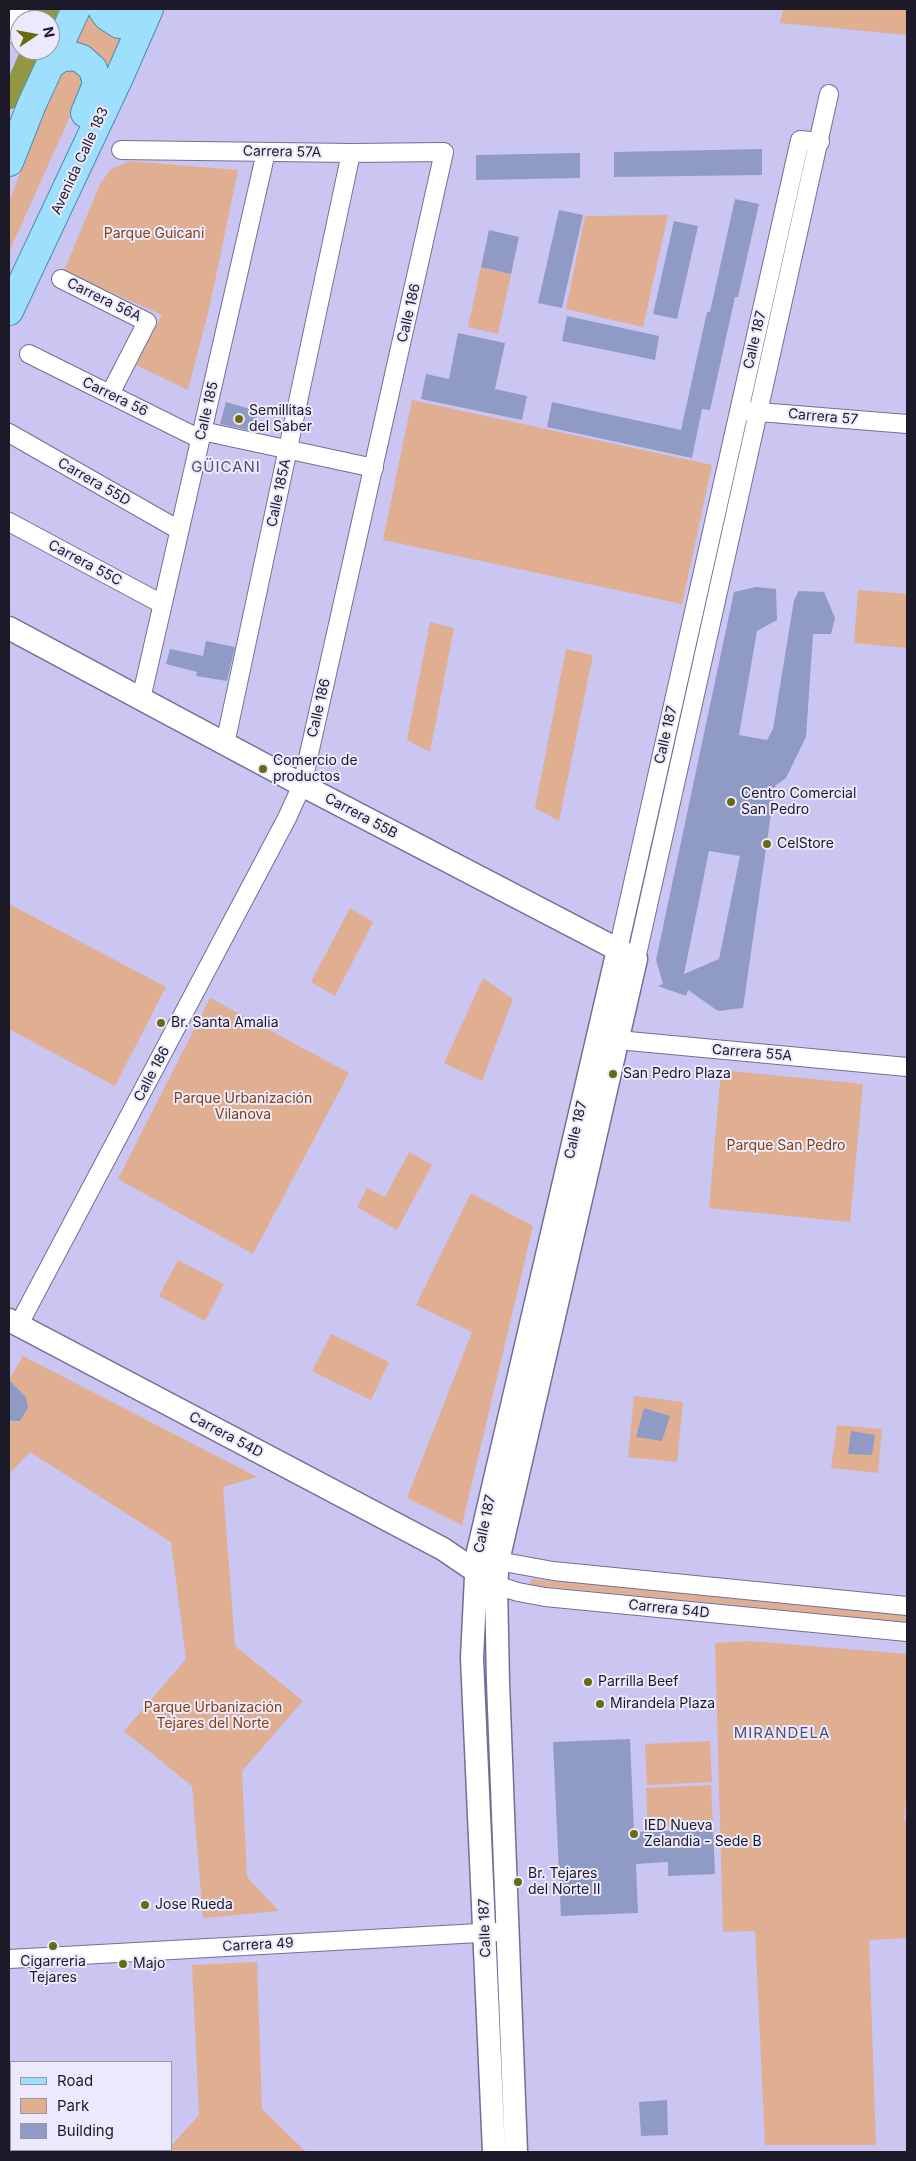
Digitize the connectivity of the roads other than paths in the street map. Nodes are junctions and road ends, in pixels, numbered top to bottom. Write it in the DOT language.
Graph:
graph roads {
  1 [pos="20,9"];
  2 [pos="76,9"];
  3 [pos="102,9"];
  4 [pos="147,13"];
  5 [pos="9,33"];
  6 [pos="50,65"];
  7 [pos="829,94"];
  8 [pos="820,142"];
  9 [pos="120,150"];
  10 [pos="266,152"];
  11 [pos="444,152"];
  12 [pos="351,153"];
  13 [pos="9,162"];
  14 [pos="31,264"];
  15 [pos="61,279"];
  16 [pos="9,311"];
  17 [pos="30,354"];
  18 [pos="110,394"];
  19 [pos="739,410"];
  20 [pos="759,412"];
  21 [pos="907,424"];
  22 [pos="9,434"];
  23 [pos="201,435"];
  24 [pos="288,450"];
  25 [pos="374,468"];
  26 [pos="9,522"];
  27 [pos="179,530"];
  28 [pos="162,604"];
  29 [pos="9,628"];
  30 [pos="141,699"];
  31 [pos="225,744"];
  32 [pos="302,785"];
  33 [pos="627,954"];
  34 [pos="607,1039"];
  35 [pos="907,1067"];
  36 [pos="14,1323"];
  37 [pos="484,1563"];
  38 [pos="496,1585"];
  39 [pos="907,1606"];
  40 [pos="907,1632"];
  41 [pos="507,1931"];
  42 [pos="485,1932"];
  43 [pos="9,1959"];
  44 [pos="494,2152"];
  45 [pos="516,2152"];
  1 -- 5 [label="street"];
  2 -- 6 [label="main road"];
  3 -- 4 [label="main road"];
  4 -- 14 [label="main road, Avenida Calle 183"];
  6 -- 13 [label="main road"];
  6 -- 14 [label="main road"];
  7 -- 8 [label="street, Calle 187"];
  8 -- 19 [label="street, Calle 187"];
  8 -- 20 [label="street, Calle 187"];
  9 -- 10 [label="street, Carrera 57A"];
  10 -- 12 [label="street, Carrera 57A"];
  10 -- 23 [label="street, Calle 185"];
  11 -- 12 [label="street, Carrera 57A"];
  11 -- 25 [label="street, Calle 186"];
  12 -- 24 [label="street, Calle 185A"];
  14 -- 16 [label="main road, Avenida Calle 183"];
  15 -- 18 [label="street, Carrera 56A"];
  17 -- 18 [label="street, Carrera 56"];
  18 -- 23 [label="street, Carrera 56"];
  19 -- 20 [label="street, Carrera 57"];
  19 -- 33 [label="street, Calle 187"];
  20 -- 21 [label="street, Carrera 57"];
  20 -- 33 [label="street, Calle 187"];
  22 -- 27 [label="street, Carrera 55D"];
  23 -- 24 [label="street, Carrera 56"];
  23 -- 27 [label="street, Calle 185"];
  24 -- 25 [label="street, Carrera 56"];
  24 -- 31 [label="street, Calle 185A"];
  25 -- 32 [label="street, Calle 186"];
  26 -- 28 [label="street, Carrera 55C"];
  27 -- 28 [label="street, Calle 185"];
  28 -- 30 [label="street, Calle 185"];
  29 -- 30 [label="street, Carrera 55B"];
  30 -- 31 [label="street, Carrera 55B"];
  31 -- 32 [label="street, Carrera 55B"];
  32 -- 33 [label="street, Carrera 55B"];
  32 -- 36 [label="street, Calle 186"];
  33 -- 34 [label="street, Calle 187"];
  34 -- 35 [label="street, Carrera 55A"];
  34 -- 37 [label="street, Calle 187"];
  36 -- 37 [label="street, Carrera 54D"];
  37 -- 38 [label="street, Calle 187"];
  37 -- 39 [label="street, Carrera 54D"];
  37 -- 42 [label="street, Calle 187"];
  38 -- 40 [label="street, Carrera 54D"];
  38 -- 41 [label="street, Calle 187"];
  41 -- 42 [label="street, Carrera 49"];
  41 -- 45 [label="street, Calle 187"];
  42 -- 43 [label="street, Carrera 49"];
  42 -- 44 [label="street, Calle 187"];
}
